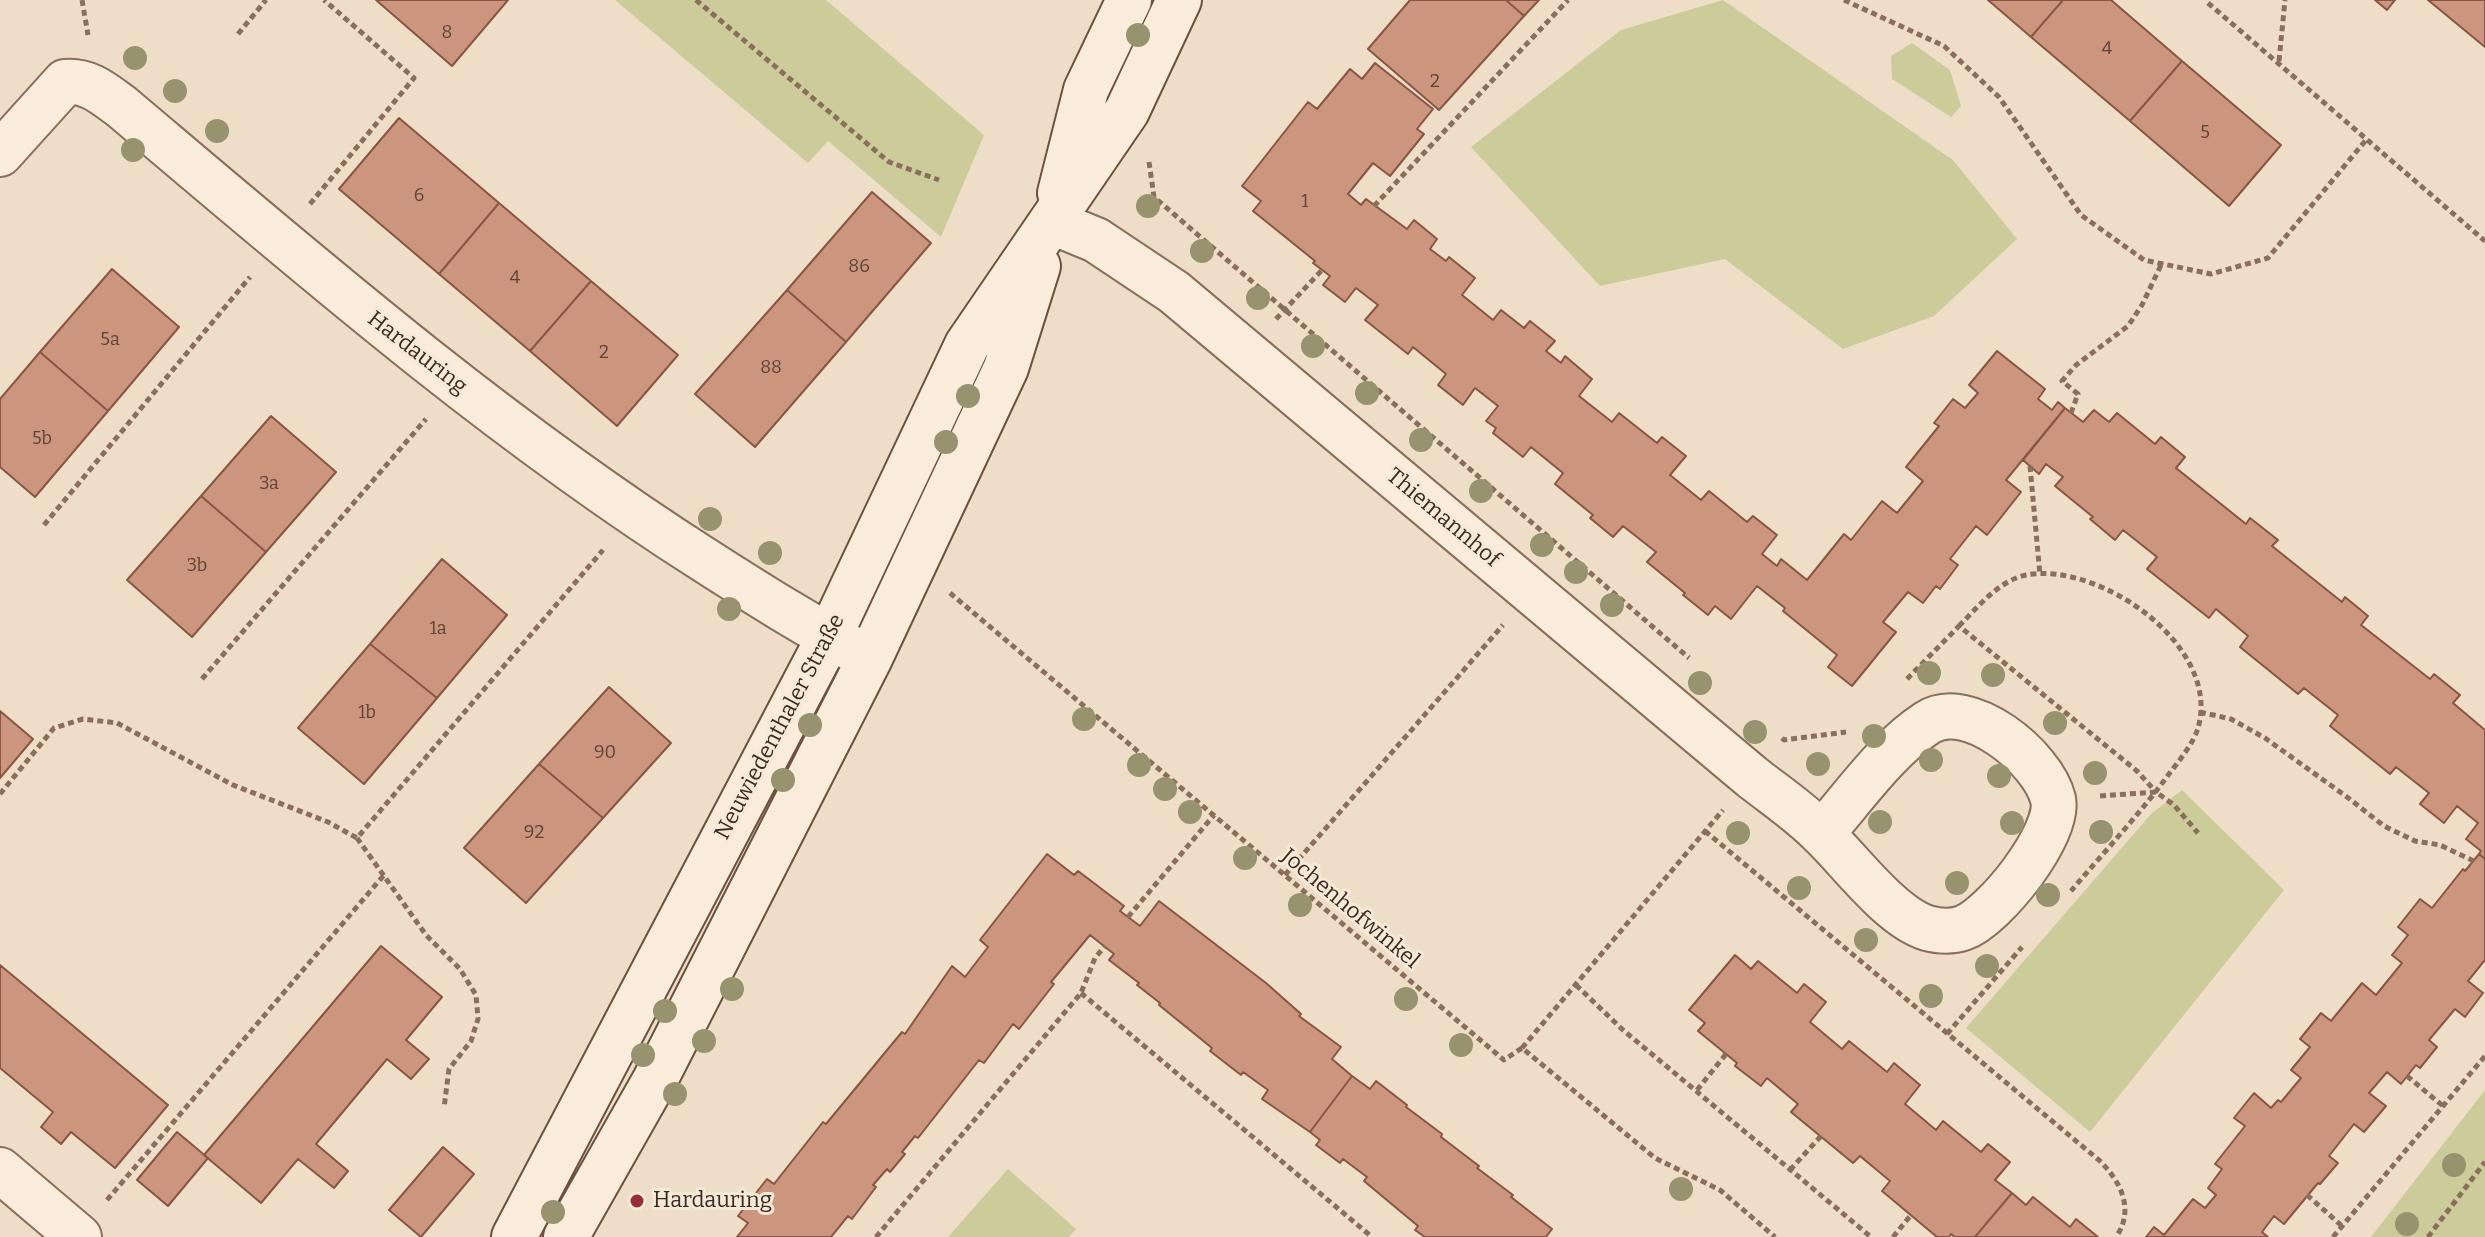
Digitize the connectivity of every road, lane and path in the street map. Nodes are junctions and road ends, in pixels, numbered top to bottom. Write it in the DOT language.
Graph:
graph roads {
  1 [pos="82,0"];
  2 [pos="266,0"];
  3 [pos="696,0"];
  4 [pos="1129,0"];
  5 [pos="1179,0"];
  6 [pos="1568,0"];
  7 [pos="1844,0"];
  8 [pos="2285,0"];
  9 [pos="2208,1"];
  10 [pos="238,34"];
  11 [pos="88,35"];
  12 [pos="2279,62"];
  13 [pos="1127,111"];
  14 [pos="2366,140"];
  15 [pos="0,154"];
  16 [pos="939,180"];
  17 [pos="1374,206"];
  18 [pos="1052,222"];
  19 [pos="2485,241"];
  20 [pos="2162,263"];
  21 [pos="1322,270"];
  22 [pos="1284,310"];
  23 [pos="1247,353"];
  24 [pos="455,384"];
  25 [pos="2071,413"];
  26 [pos="2030,466"];
  27 [pos="633,515"];
  28 [pos="910,573"];
  29 [pos="2040,575"];
  30 [pos="1532,592"];
  31 [pos="829,637"];
  32 [pos="870,658"];
  33 [pos="1689,658"];
  34 [pos="202,679"];
  35 [pos="1897,689"];
  36 [pos="2200,712"];
  37 [pos="1772,730"];
  38 [pos="1856,731"];
  39 [pos="1784,740"];
  40 [pos="1752,777"];
  41 [pos="2156,792"];
  42 [pos="0,794"];
  43 [pos="2053,800"];
  44 [pos="1214,815"];
  45 [pos="1705,831"];
  46 [pos="1822,833"];
  47 [pos="2198,833"];
  48 [pos="357,838"];
  49 [pos="2474,861"];
  50 [pos="384,875"];
  51 [pos="1285,875"];
  52 [pos="1128,917"];
  53 [pos="1105,946"];
  54 [pos="1576,985"];
  55 [pos="1081,993"];
  56 [pos="1522,1048"];
  57 [pos="1726,1054"];
  58 [pos="2485,1056"];
  59 [pos="2407,1076"];
  60 [pos="1696,1091"];
  61 [pos="2443,1106"];
  62 [pos="444,1108"];
  63 [pos="1821,1136"];
  64 [pos="2485,1162"];
  65 [pos="0,1170"];
  66 [pos="1790,1170"];
  67 [pos="2307,1195"];
  68 [pos="1911,1215"];
  69 [pos="2342,1226"];
  70 [pos="78,1236"];
  71 [pos="1771,1236"];
  72 [pos="514,1237"];
  73 [pos="566,1237"];
  74 [pos="876,1237"];
  75 [pos="1372,1237"];
  76 [pos="1871,1237"];
  77 [pos="1893,1237"];
  78 [pos="2116,1237"];
  79 [pos="2333,1237"];
  80 [pos="2428,1237"];
  1 -- 11 [label="path"];
  2 -- 10 [label="path"];
  3 -- 16 [label="path"];
  4 -- 18 [label="street, Neuwiedenthaler Straße"];
  5 -- 13 [label="street, Neuwiedenthaler Straße"];
  6 -- 17 [label="path"];
  7 -- 20 [label="path"];
  8 -- 12 [label="path"];
  9 -- 12 [label="path"];
  12 -- 14 [label="path"];
  13 -- 18 [label="street, Neuwiedenthaler Straße"];
  13 -- 22 [label="path"];
  14 -- 19 [label="path"];
  14 -- 20 [label="path"];
  15 -- 24 [label="street, Hardauring"];
  18 -- 23 [label="street, Thiemannhof"];
  18 -- 28 [label="street, Neuwiedenthaler Straße"];
  18 -- 31 [label="street, Neuwiedenthaler Straße"];
  20 -- 25 [label="path"];
  21 -- 22 [label="path"];
  22 -- 23 [label="path"];
  22 -- 33 [label="path"];
  23 -- 30 [label="street, Thiemannhof"];
  24 -- 27 [label="street, Hardauring"];
  24 -- 34 [label="path"];
  26 -- 29 [label="path"];
  27 -- 31 [label="street, Hardauring"];
  27 -- 48 [label="path"];
  28 -- 32 [label="street, Neuwiedenthaler Straße"];
  28 -- 44 [label="path, Jochenhofwinkel"];
  30 -- 40 [label="street, Thiemannhof"];
  30 -- 51 [label="path"];
  31 -- 32 [label="street, Hardauring"];
  31 -- 72 [label="street, Neuwiedenthaler Straße"];
  32 -- 73 [label="street, Neuwiedenthaler Straße"];
  35 -- 41 [label="path"];
  36 -- 49 [label="path"];
  37 -- 39 [label="path"];
  38 -- 39 [label="path"];
  39 -- 40 [label="path"];
  40 -- 45 [label="path"];
  40 -- 46 [label="street, Thiemannhof"];
  41 -- 43 [label="path"];
  41 -- 47 [label="path"];
  42 -- 48 [label="path"];
  43 -- 46 [label="street"];
  43 -- 46 [label="street, Thiemannhof"];
  44 -- 51 [label="path, Jochenhofwinkel"];
  44 -- 52 [label="path"];
  45 -- 54 [label="path"];
  45 -- 78 [label="path"];
  48 -- 50 [label="path"];
  50 -- 62 [label="path"];
  50 -- 70 [label="path"];
  51 -- 56 [label="path, Jochenhofwinkel"];
  53 -- 55 [label="path"];
  54 -- 56 [label="path"];
  54 -- 60 [label="path"];
  55 -- 74 [label="path"];
  55 -- 75 [label="path"];
  56 -- 71 [label="path"];
  57 -- 60 [label="path"];
  58 -- 61 [label="path"];
  59 -- 61 [label="path"];
  60 -- 66 [label="path"];
  61 -- 69 [label="path"];
  63 -- 66 [label="path"];
  64 -- 80 [label="path"];
  65 -- 70 [label="street"];
  66 -- 76 [label="path"];
  67 -- 69 [label="path"];
  68 -- 77 [label="path"];
  69 -- 79 [label="path"];
}
